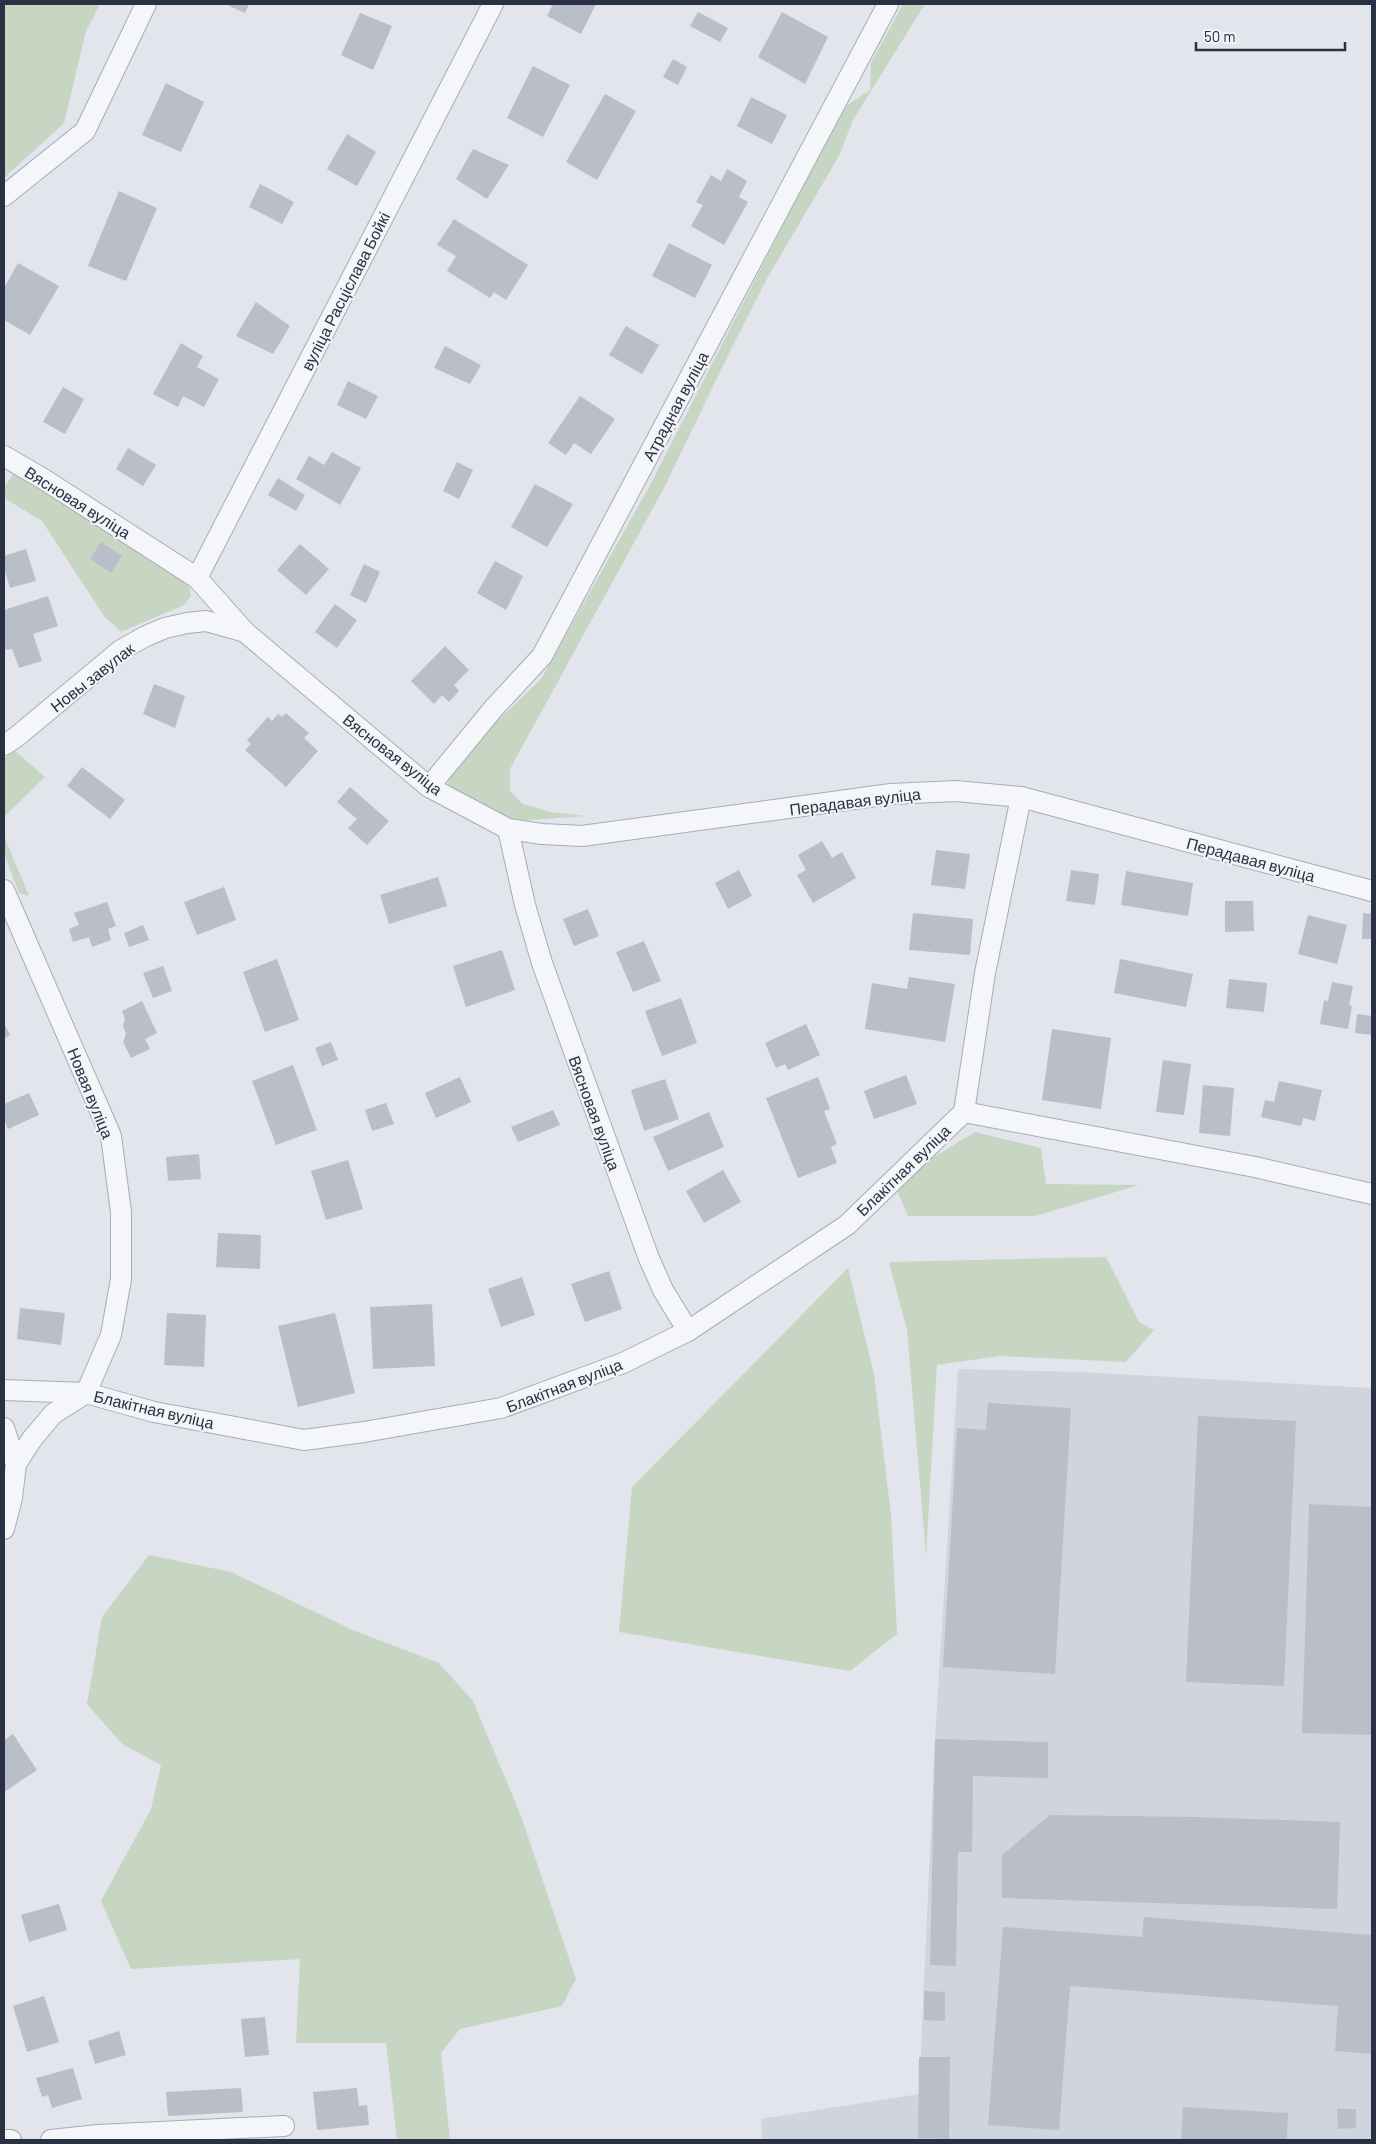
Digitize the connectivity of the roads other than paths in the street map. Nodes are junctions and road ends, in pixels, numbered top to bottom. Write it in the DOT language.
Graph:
graph roads {
  1 [pos="146,4"];
  2 [pos="493,4"];
  3 [pos="888,4"];
  4 [pos="4,196"];
  5 [pos="4,456"];
  6 [pos="197,578"];
  7 [pos="245,632"];
  8 [pos="4,745"];
  9 [pos="429,787"];
  10 [pos="1020,797"];
  11 [pos="508,829"];
  12 [pos="4,890"];
  13 [pos="1372,891"];
  14 [pos="964,1112"];
  15 [pos="1372,1194"];
  16 [pos="688,1331"];
  17 [pos="4,1390"];
  18 [pos="86,1393"];
  19 [pos="4,1428"];
  20 [pos="16,1464"];
  21 [pos="4,1529"];
  22 [pos="284,2126"];
  23 [pos="4,2140"];
  24 [pos="11,2140"];
  25 [pos="51,2140"];
  1 -- 4 [label="street"];
  2 -- 6 [label="street, вуліца Расціслава Бойкі"];
  3 -- 9 [label="street, Атрадная вуліца"];
  5 -- 6 [label="street, Вясновая вуліца"];
  6 -- 7 [label="street, Вясновая вуліца"];
  7 -- 8 [label="street, Новы завулак"];
  7 -- 9 [label="street, Вясновая вуліца"];
  9 -- 11 [label="street, Вясновая вуліца"];
  10 -- 11 [label="street, Перадавая вуліца"];
  10 -- 13 [label="street, Перадавая вуліца"];
  10 -- 14 [label="street, Блакітная вуліца"];
  11 -- 16 [label="street, Вясновая вуліца"];
  12 -- 18 [label="street, Новая вуліца"];
  14 -- 15 [label="street, Блакітная вуліца"];
  14 -- 16 [label="street, Блакітная вуліца"];
  16 -- 18 [label="street, Блакітная вуліца"];
  17 -- 18 [label="street, Блакітная вуліца"];
  18 -- 20 [label="street"];
  19 -- 20 [label="street"];
  20 -- 21 [label="street"];
  22 -- 25 [label="street"];
  23 -- 24 [label="street"];
}
